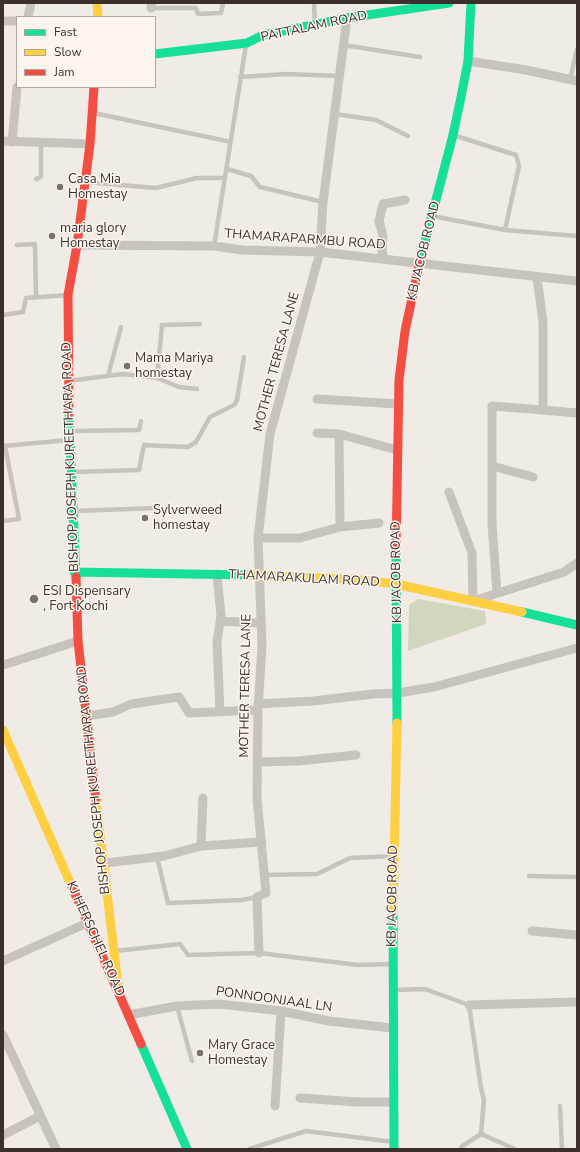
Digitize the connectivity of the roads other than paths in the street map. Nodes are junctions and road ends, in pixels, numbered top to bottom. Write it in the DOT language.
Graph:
graph roads {
  1 [pos="31,3"];
  2 [pos="97,3"];
  3 [pos="223,3"];
  4 [pos="314,3"];
  5 [pos="449,3"];
  6 [pos="471,3"];
  7 [pos="151,6"];
  8 [pos="28,16"];
  9 [pos="98,16"];
  10 [pos="347,18"];
  11 [pos="3,21"];
  12 [pos="16,21"];
  13 [pos="315,25"];
  14 [pos="247,43"];
  15 [pos="343,45"];
  16 [pos="577,49"];
  17 [pos="156,54"];
  18 [pos="420,56"];
  19 [pos="468,61"];
  20 [pos="339,76"];
  21 [pos="240,77"];
  22 [pos="574,81"];
  23 [pos="17,88"];
  24 [pos="94,88"];
  25 [pos="92,112"];
  26 [pos="335,114"];
  27 [pos="453,135"];
  28 [pos="408,136"];
  29 [pos="7,142"];
  30 [pos="41,142"];
  31 [pos="231,142"];
  32 [pos="90,144"];
  33 [pos="227,169"];
  34 [pos="225,178"];
  35 [pos="36,179"];
  36 [pos="86,182"];
  37 [pos="405,200"];
  38 [pos="324,202"];
  39 [pos="432,216"];
  40 [pos="505,230"];
  41 [pos="577,236"];
  42 [pos="17,245"];
  43 [pos="78,245"];
  44 [pos="214,246"];
  45 [pos="320,252"];
  46 [pos="384,259"];
  47 [pos="419,264"];
  48 [pos="536,277"];
  49 [pos="577,281"];
  50 [pos="68,295"];
  51 [pos="36,297"];
  52 [pos="3,315"];
  53 [pos="200,324"];
  54 [pos="121,327"];
  55 [pos="244,357"];
  56 [pos="108,376"];
  57 [pos="157,378"];
  58 [pos="68,381"];
  59 [pos="197,389"];
  60 [pos="317,399"];
  61 [pos="398,404"];
  62 [pos="544,410"];
  63 [pos="577,413"];
  64 [pos="141,420"];
  65 [pos="317,433"];
  66 [pos="339,434"];
  67 [pos="70,436"];
  68 [pos="4,446"];
  69 [pos="397,450"];
  70 [pos="492,466"];
  71 [pos="72,472"];
  72 [pos="533,476"];
  73 [pos="449,492"];
  74 [pos="157,508"];
  75 [pos="72,511"];
  76 [pos="3,521"];
  77 [pos="379,523"];
  78 [pos="340,527"];
  79 [pos="258,538"];
  80 [pos="577,563"];
  81 [pos="74,572"];
  82 [pos="217,574"];
  83 [pos="258,575"];
  84 [pos="396,584"];
  85 [pos="497,593"];
  86 [pos="473,601"];
  87 [pos="220,621"];
  88 [pos="261,623"];
  89 [pos="577,625"];
  90 [pos="78,641"];
  91 [pos="577,648"];
  92 [pos="3,665"];
  93 [pos="398,693"];
  94 [pos="258,707"];
  95 [pos="220,712"];
  96 [pos="86,716"];
  97 [pos="3,730"];
  98 [pos="356,756"];
  99 [pos="257,762"];
  100 [pos="203,798"];
  101 [pos="262,842"];
  102 [pos="201,846"];
  103 [pos="394,856"];
  104 [pos="157,857"];
  105 [pos="104,863"];
  106 [pos="265,875"];
  107 [pos="529,876"];
  108 [pos="577,877"];
  109 [pos="257,897"];
  110 [pos="87,923"];
  111 [pos="532,931"];
  112 [pos="577,935"];
  113 [pos="114,951"];
  114 [pos="259,953"];
  115 [pos="3,961"];
  116 [pos="392,964"];
  117 [pos="393,990"];
  118 [pos="119,994"];
  119 [pos="577,1002"];
  120 [pos="469,1005"];
  121 [pos="177,1006"];
  122 [pos="281,1011"];
  123 [pos="128,1015"];
  124 [pos="392,1028"];
  125 [pos="3,1035"];
  126 [pos="192,1060"];
  127 [pos="300,1098"];
  128 [pos="392,1102"];
  129 [pos="275,1106"];
  130 [pos="560,1106"];
  131 [pos="40,1116"];
  132 [pos="481,1134"];
  133 [pos="3,1135"];
  134 [pos="394,1145"];
  135 [pos="461,1147"];
  136 [pos="56,1149"];
  137 [pos="187,1149"];
  138 [pos="251,1149"];
  139 [pos="515,1149"];
  140 [pos="562,1149"];
  1 -- 8 [label="street"];
  2 -- 9 [label="street"];
  3 -- 7 [label="lane"];
  4 -- 13 [label="lane"];
  5 -- 10 [label="street, PATTALAM ROAD"];
  6 -- 19 [label="street, KB JACOB ROAD"];
  10 -- 13 [label="street, PATTALAM ROAD"];
  10 -- 15 [label="street, MOTHER TERESA LANE"];
  11 -- 12 [label="street"];
  13 -- 14 [label="street, PATTALAM ROAD"];
  14 -- 17 [label="street, PATTALAM ROAD"];
  14 -- 21 [label="lane"];
  15 -- 18 [label="lane"];
  15 -- 20 [label="street, MOTHER TERESA LANE"];
  16 -- 22 [label="lane"];
  19 -- 22 [label="street"];
  19 -- 27 [label="street, KB JACOB ROAD"];
  20 -- 21 [label="lane"];
  20 -- 26 [label="street, MOTHER TERESA LANE"];
  21 -- 31 [label="lane"];
  23 -- 29 [label="street"];
  24 -- 25 [label="street, BISHOP JOSEPH KUREETHARA ROAD"];
  25 -- 31 [label="lane"];
  25 -- 32 [label="street, BISHOP JOSEPH KUREETHARA ROAD"];
  26 -- 28 [label="lane"];
  26 -- 38 [label="street, MOTHER TERESA LANE"];
  27 -- 39 [label="street, KB JACOB ROAD"];
  27 -- 40 [label="lane"];
  29 -- 30 [label="street"];
  30 -- 32 [label="street"];
  30 -- 35 [label="lane"];
  31 -- 33 [label="lane"];
  32 -- 36 [label="street, BISHOP JOSEPH KUREETHARA ROAD"];
  33 -- 34 [label="lane"];
  33 -- 38 [label="lane"];
  34 -- 36 [label="lane"];
  34 -- 44 [label="lane"];
  36 -- 43 [label="street, BISHOP JOSEPH KUREETHARA ROAD"];
  37 -- 46 [label="street"];
  38 -- 45 [label="street, MOTHER TERESA LANE"];
  39 -- 40 [label="lane"];
  39 -- 47 [label="street, KB JACOB ROAD"];
  40 -- 41 [label="lane"];
  42 -- 51 [label="lane"];
  43 -- 44 [label="street, THAMARAPARMBU ROAD"];
  43 -- 50 [label="street, BISHOP JOSEPH KUREETHARA ROAD"];
  44 -- 45 [label="street, THAMARAPARMBU ROAD"];
  45 -- 46 [label="street, THAMARAPARMBU ROAD"];
  45 -- 79 [label="street, MOTHER TERESA LANE"];
  46 -- 47 [label="street, THAMARAPARMBU ROAD"];
  47 -- 48 [label="street, THAMARAPARMBU ROAD"];
  47 -- 61 [label="street, KB JACOB ROAD"];
  48 -- 49 [label="street, THAMARAPARMBU ROAD"];
  48 -- 62 [label="street"];
  50 -- 51 [label="lane"];
  50 -- 58 [label="street, BISHOP JOSEPH KUREETHARA ROAD"];
  51 -- 52 [label="lane"];
  53 -- 57 [label="lane"];
  54 -- 56 [label="lane"];
  55 -- 71 [label="lane"];
  56 -- 57 [label="lane"];
  56 -- 58 [label="lane"];
  57 -- 59 [label="lane"];
  58 -- 67 [label="street, BISHOP JOSEPH KUREETHARA ROAD"];
  60 -- 61 [label="street"];
  61 -- 69 [label="street, KB JACOB ROAD"];
  62 -- 63 [label="street"];
  62 -- 70 [label="street"];
  64 -- 67 [label="lane"];
  65 -- 66 [label="street"];
  66 -- 69 [label="street"];
  66 -- 78 [label="street"];
  67 -- 68 [label="lane"];
  67 -- 71 [label="street, BISHOP JOSEPH KUREETHARA ROAD"];
  68 -- 76 [label="lane"];
  69 -- 84 [label="street, KB JACOB ROAD"];
  70 -- 72 [label="street"];
  70 -- 85 [label="street"];
  71 -- 75 [label="street, BISHOP JOSEPH KUREETHARA ROAD"];
  73 -- 86 [label="street"];
  74 -- 75 [label="lane"];
  75 -- 81 [label="street, BISHOP JOSEPH KUREETHARA ROAD"];
  77 -- 78 [label="street"];
  78 -- 79 [label="street"];
  79 -- 83 [label="street, MOTHER TERESA LANE"];
  80 -- 85 [label="street"];
  81 -- 82 [label="street, THAMARAKULAM ROAD"];
  81 -- 90 [label="street, BISHOP JOSEPH KUREETHARA ROAD"];
  82 -- 83 [label="street, THAMARAKULAM ROAD"];
  82 -- 87 [label="street"];
  83 -- 84 [label="street, THAMARAKULAM ROAD"];
  83 -- 88 [label="street, MOTHER TERESA LANE"];
  84 -- 86 [label="street, THAMARAKULAM ROAD"];
  84 -- 93 [label="street, KB JACOB ROAD"];
  85 -- 86 [label="street"];
  86 -- 89 [label="street, THAMARAKULAM ROAD"];
  87 -- 88 [label="street"];
  87 -- 95 [label="street"];
  88 -- 94 [label="street, MOTHER TERESA LANE"];
  90 -- 92 [label="street"];
  90 -- 96 [label="street, BISHOP JOSEPH KUREETHARA ROAD"];
  91 -- 93 [label="street"];
  93 -- 94 [label="street"];
  93 -- 103 [label="street, KB JACOB ROAD"];
  94 -- 95 [label="street"];
  94 -- 99 [label="street, MOTHER TERESA LANE"];
  95 -- 96 [label="street"];
  96 -- 105 [label="street, BISHOP JOSEPH KUREETHARA ROAD"];
  97 -- 110 [label="street, KJ HERSCHEL ROAD"];
  98 -- 99 [label="street"];
  99 -- 101 [label="street, MOTHER TERESA LANE"];
  100 -- 102 [label="street"];
  101 -- 102 [label="street"];
  101 -- 106 [label="street, MOTHER TERESA LANE"];
  102 -- 104 [label="street"];
  103 -- 106 [label="lane"];
  103 -- 116 [label="street, KB JACOB ROAD"];
  104 -- 105 [label="street"];
  104 -- 109 [label="lane"];
  105 -- 113 [label="street, BISHOP JOSEPH KUREETHARA ROAD"];
  106 -- 109 [label="street, MOTHER TERESA LANE"];
  107 -- 108 [label="lane"];
  109 -- 114 [label="street"];
  110 -- 115 [label="street"];
  110 -- 118 [label="street, KJ HERSCHEL ROAD"];
  111 -- 112 [label="street"];
  113 -- 114 [label="lane"];
  113 -- 118 [label="street, BISHOP JOSEPH KUREETHARA ROAD"];
  114 -- 116 [label="lane"];
  116 -- 117 [label="street, KB JACOB ROAD"];
  117 -- 120 [label="lane"];
  117 -- 124 [label="street, KB JACOB ROAD"];
  118 -- 123 [label="street, KJ HERSCHEL ROAD"];
  119 -- 120 [label="street"];
  120 -- 132 [label="lane"];
  121 -- 122 [label="street, PONNOONJAAL LN"];
  121 -- 123 [label="street, PONNOONJAAL LN"];
  121 -- 126 [label="lane"];
  122 -- 124 [label="street, PONNOONJAAL LN"];
  122 -- 129 [label="street"];
  123 -- 137 [label="street, KJ HERSCHEL ROAD"];
  124 -- 128 [label="street, KB JACOB ROAD"];
  125 -- 131 [label="street"];
  127 -- 128 [label="street"];
  128 -- 134 [label="street, KB JACOB ROAD"];
  130 -- 140 [label="lane"];
  131 -- 133 [label="street"];
  131 -- 136 [label="street"];
  132 -- 135 [label="lane"];
  132 -- 139 [label="lane"];
  134 -- 138 [label="lane"];
}
